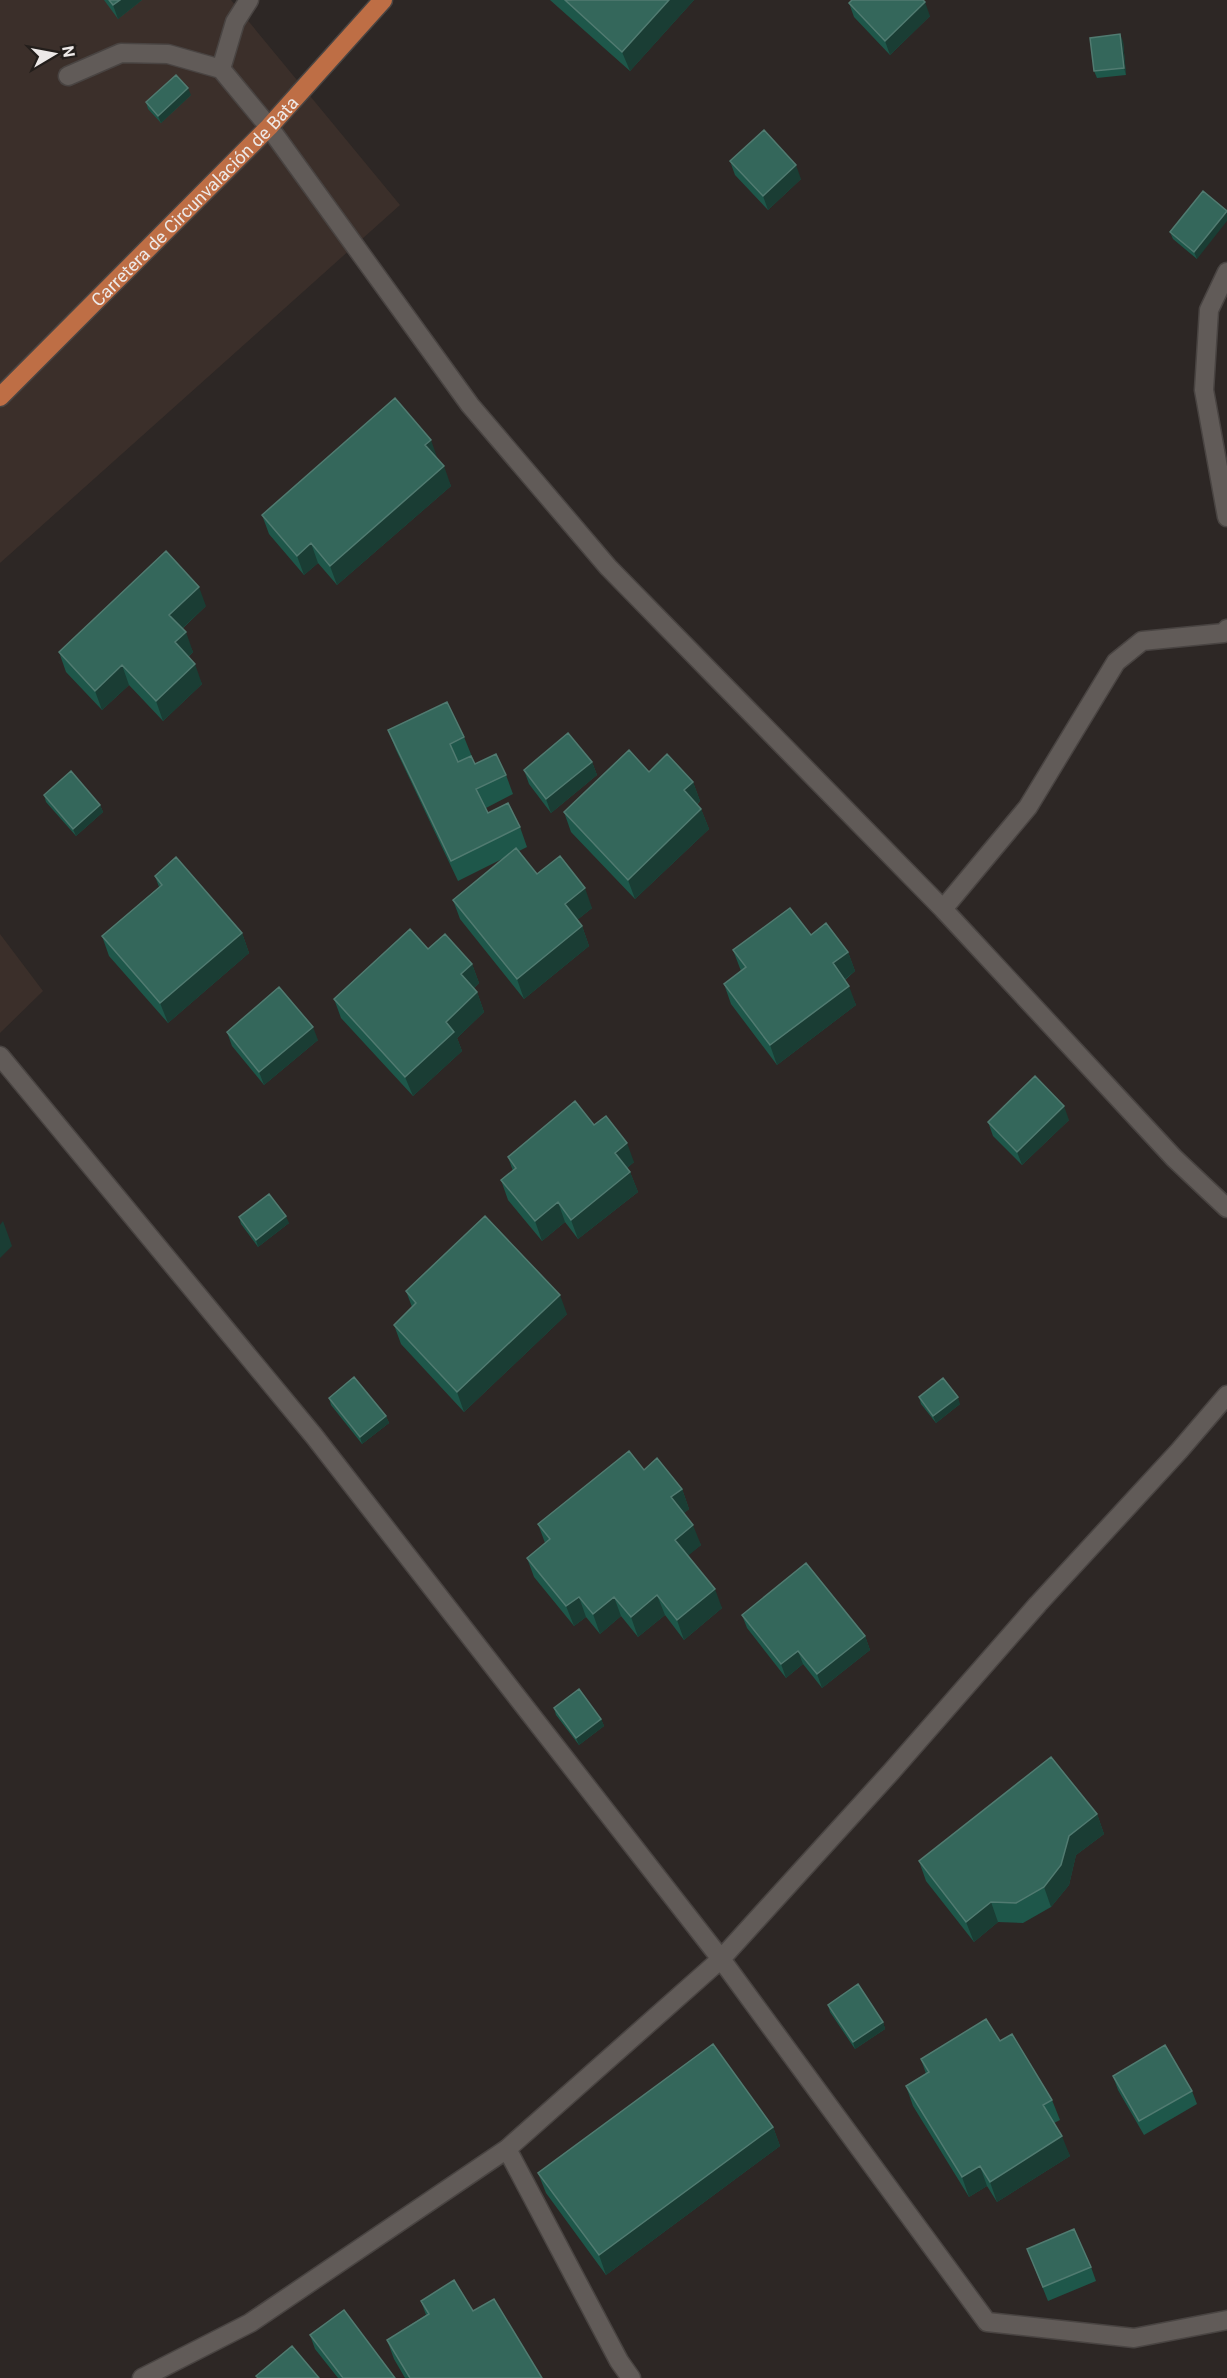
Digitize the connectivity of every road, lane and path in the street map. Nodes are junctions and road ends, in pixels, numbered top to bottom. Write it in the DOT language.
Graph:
graph roads {
  1 [pos="249,0"];
  2 [pos="383,0"];
  3 [pos="221,69"];
  4 [pos="68,76"];
  5 [pos="269,127"];
  6 [pos="1227,272"];
  7 [pos="0,397"];
  8 [pos="1227,517"];
  9 [pos="1227,629"];
  10 [pos="943,909"];
  11 [pos="0,1056"];
  12 [pos="1227,1208"];
  13 [pos="1227,1395"];
  14 [pos="721,1959"];
  15 [pos="507,2149"];
  16 [pos="1227,2320"];
  17 [pos="142,2378"];
  18 [pos="632,2378"];
  1 -- 3 [label="street"];
  2 -- 5 [label="main road, Carretera de Circunvalación de Bata"];
  3 -- 4 [label="street"];
  3 -- 5 [label="street"];
  5 -- 7 [label="main road, Carretera de Circunvalación de Bata"];
  5 -- 10 [label="street"];
  6 -- 8 [label="street"];
  9 -- 10 [label="street"];
  10 -- 12 [label="street"];
  11 -- 14 [label="street"];
  13 -- 14 [label="street"];
  14 -- 15 [label="street"];
  14 -- 16 [label="street"];
  15 -- 17 [label="street"];
  15 -- 18 [label="street"];
}
